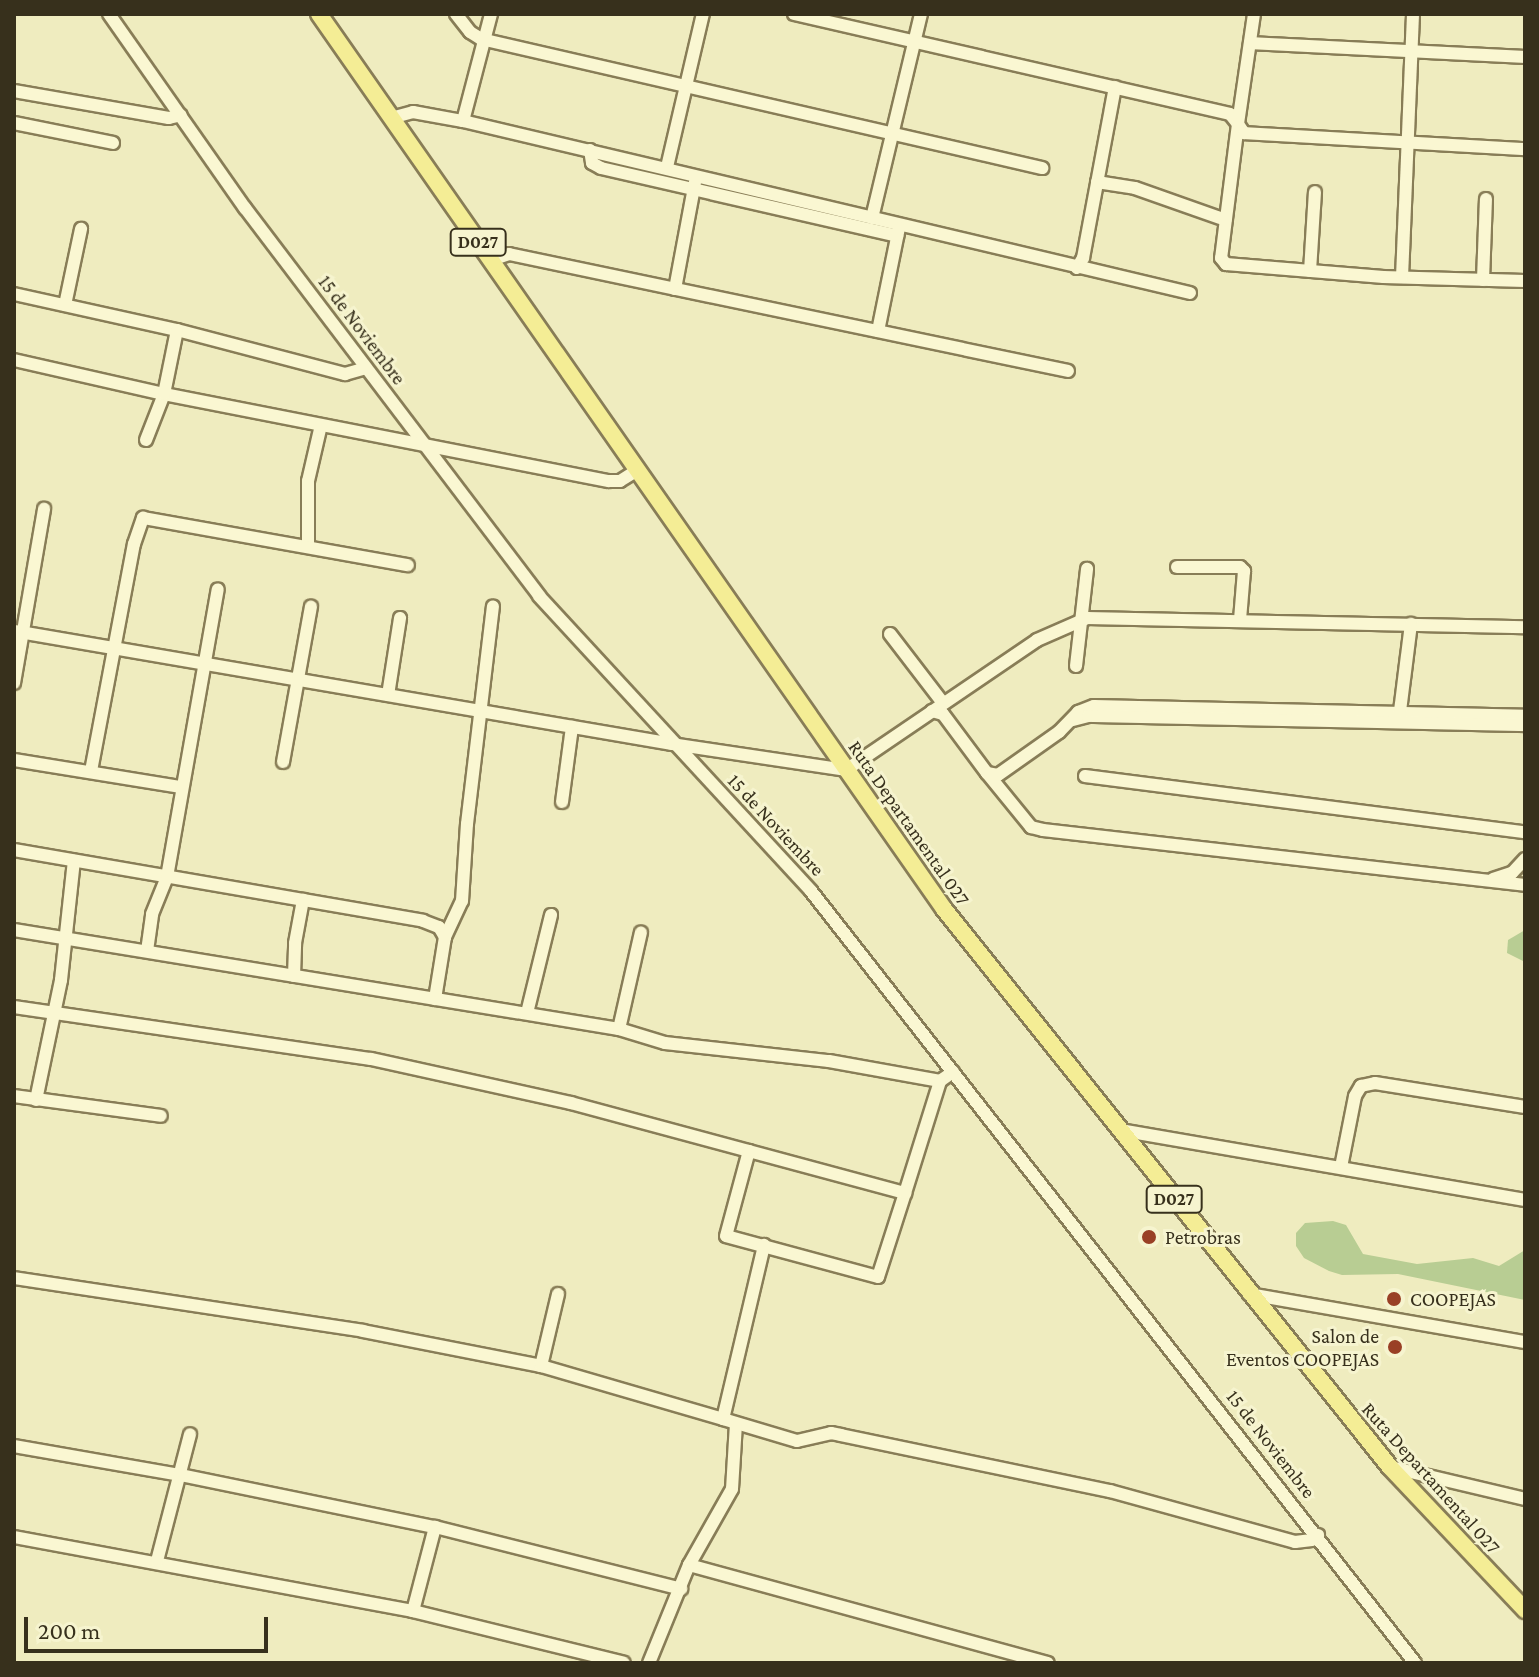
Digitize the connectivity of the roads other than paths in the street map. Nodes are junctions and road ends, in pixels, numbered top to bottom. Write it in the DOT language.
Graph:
graph roads {
  1 [pos="109,14"];
  2 [pos="319,14"];
  3 [pos="456,14"];
  4 [pos="491,14"];
  5 [pos="703,14"];
  6 [pos="794,14"];
  7 [pos="921,14"];
  8 [pos="1254,14"];
  9 [pos="1413,14"];
  10 [pos="484,39"];
  11 [pos="915,40"];
  12 [pos="1250,43"];
  13 [pos="1411,51"];
  14 [pos="1525,57"];
  15 [pos="685,86"];
  16 [pos="1115,87"];
  17 [pos="14,91"];
  18 [pos="181,115"];
  19 [pos="391,118"];
  20 [pos="463,121"];
  21 [pos="14,123"];
  22 [pos="1238,124"];
  23 [pos="892,133"];
  24 [pos="113,143"];
  25 [pos="1408,143"];
  26 [pos="1525,149"];
  27 [pos="590,150"];
  28 [pos="667,167"];
  29 [pos="1042,168"];
  30 [pos="697,175"];
  31 [pos="1097,182"];
  32 [pos="694,189"];
  33 [pos="1315,192"];
  34 [pos="1486,199"];
  35 [pos="872,218"];
  36 [pos="1226,220"];
  37 [pos="81,229"];
  38 [pos="898,231"];
  39 [pos="491,260"];
  40 [pos="1077,268"];
  41 [pos="1310,271"];
  42 [pos="1402,277"];
  43 [pos="1483,280"];
  44 [pos="1525,281"];
  45 [pos="675,289"];
  46 [pos="1190,293"];
  47 [pos="14,294"];
  48 [pos="65,305"];
  49 [pos="177,330"];
  50 [pos="878,331"];
  51 [pos="14,360"];
  52 [pos="366,368"];
  53 [pos="1068,371"];
  54 [pos="164,394"];
  55 [pos="321,425"];
  56 [pos="146,440"];
  57 [pos="426,446"];
  58 [pos="636,471"];
  59 [pos="44,509"];
  60 [pos="308,547"];
  61 [pos="408,565"];
  62 [pos="1177,567"];
  63 [pos="1087,569"];
  64 [pos="218,589"];
  65 [pos="311,607"];
  66 [pos="493,607"];
  67 [pos="400,618"];
  68 [pos="1083,620"];
  69 [pos="1240,620"];
  70 [pos="1411,624"];
  71 [pos="1525,627"];
  72 [pos="18,632"];
  73 [pos="890,634"];
  74 [pos="114,649"];
  75 [pos="203,664"];
  76 [pos="1076,666"];
  77 [pos="297,680"];
  78 [pos="14,683"];
  79 [pos="388,695"];
  80 [pos="937,707"];
  81 [pos="479,711"];
  82 [pos="1525,716"];
  83 [pos="1399,718"];
  84 [pos="1525,725"];
  85 [pos="572,727"];
  86 [pos="672,744"];
  87 [pos="14,760"];
  88 [pos="283,762"];
  89 [pos="846,770"];
  90 [pos="91,771"];
  91 [pos="987,773"];
  92 [pos="1085,776"];
  93 [pos="180,787"];
  94 [pos="562,802"];
  95 [pos="1525,832"];
  96 [pos="14,850"];
  97 [pos="1525,859"];
  98 [pos="74,861"];
  99 [pos="167,877"];
  100 [pos="1482,880"];
  101 [pos="1525,885"];
  102 [pos="303,900"];
  103 [pos="551,915"];
  104 [pos="14,930"];
  105 [pos="641,932"];
  106 [pos="445,937"];
  107 [pos="63,938"];
  108 [pos="147,951"];
  109 [pos="294,976"];
  110 [pos="435,999"];
  111 [pos="14,1007"];
  112 [pos="54,1011"];
  113 [pos="527,1013"];
  114 [pos="619,1029"];
  115 [pos="953,1072"];
  116 [pos="940,1081"];
  117 [pos="14,1096"];
  118 [pos="36,1100"];
  119 [pos="1525,1107"];
  120 [pos="161,1116"];
  121 [pos="1120,1130"];
  122 [pos="749,1151"];
  123 [pos="1341,1167"];
  124 [pos="905,1193"];
  125 [pos="1525,1200"];
  126 [pos="764,1245"];
  127 [pos="14,1278"];
  128 [pos="558,1294"];
  129 [pos="1249,1294"];
  130 [pos="1525,1342"];
  131 [pos="541,1366"];
  132 [pos="723,1419"];
  133 [pos="736,1424"];
  134 [pos="190,1434"];
  135 [pos="14,1446"];
  136 [pos="1390,1467"];
  137 [pos="181,1475"];
  138 [pos="1525,1499"];
  139 [pos="435,1527"];
  140 [pos="1318,1535"];
  141 [pos="14,1537"];
  142 [pos="157,1561"];
  143 [pos="689,1565"];
  144 [pos="681,1589"];
  145 [pos="1518,1598"];
  146 [pos="1525,1610"];
  147 [pos="413,1611"];
  148 [pos="624,1663"];
  149 [pos="649,1663"];
  150 [pos="1048,1663"];
  151 [pos="1415,1663"];
  1 -- 18 [label="street, 15 de Noviembre"];
  2 -- 19 [label="main road, Ruta Departamental 027 / D027"];
  3 -- 10 [label="street"];
  4 -- 10 [label="street"];
  5 -- 15 [label="street"];
  6 -- 11 [label="street"];
  7 -- 11 [label="street"];
  8 -- 12 [label="street"];
  9 -- 13 [label="street"];
  10 -- 15 [label="street"];
  10 -- 20 [label="street"];
  11 -- 16 [label="street"];
  11 -- 23 [label="street"];
  12 -- 13 [label="street"];
  12 -- 22 [label="street"];
  13 -- 14 [label="street"];
  13 -- 25 [label="street"];
  15 -- 23 [label="street"];
  15 -- 28 [label="street"];
  16 -- 22 [label="street"];
  16 -- 31 [label="street"];
  17 -- 18 [label="street"];
  18 -- 52 [label="street, 15 de Noviembre"];
  19 -- 20 [label="street"];
  19 -- 39 [label="main road, Ruta Departamental 027 / D027"];
  20 -- 27 [label="street"];
  21 -- 24 [label="street"];
  22 -- 25 [label="street"];
  22 -- 36 [label="street"];
  23 -- 29 [label="street"];
  23 -- 35 [label="street"];
  25 -- 26 [label="street"];
  25 -- 42 [label="street"];
  27 -- 28 [label="street"];
  27 -- 32 [label="street"];
  28 -- 30 [label="street"];
  30 -- 32 [label="street"];
  30 -- 35 [label="street"];
  31 -- 36 [label="street"];
  31 -- 40 [label="street"];
  32 -- 38 [label="street"];
  32 -- 45 [label="street"];
  33 -- 41 [label="street"];
  34 -- 43 [label="street"];
  35 -- 38 [label="street"];
  36 -- 41 [label="street"];
  37 -- 48 [label="street"];
  38 -- 40 [label="street"];
  38 -- 50 [label="street"];
  39 -- 45 [label="street"];
  39 -- 58 [label="main road, Ruta Departamental 027 / D027"];
  40 -- 46 [label="street"];
  41 -- 42 [label="street"];
  42 -- 43 [label="street"];
  43 -- 44 [label="street"];
  45 -- 50 [label="street"];
  47 -- 48 [label="street"];
  48 -- 49 [label="street"];
  49 -- 52 [label="street"];
  49 -- 54 [label="street"];
  50 -- 53 [label="street"];
  51 -- 54 [label="street"];
  52 -- 57 [label="street, 15 de Noviembre"];
  54 -- 55 [label="street"];
  54 -- 56 [label="street"];
  55 -- 57 [label="street"];
  55 -- 60 [label="street"];
  57 -- 58 [label="street"];
  57 -- 86 [label="street, 15 de Noviembre"];
  58 -- 89 [label="main road, Ruta Departamental 027 / D027"];
  59 -- 72 [label="street"];
  60 -- 61 [label="street"];
  60 -- 74 [label="street"];
  62 -- 69 [label="street"];
  63 -- 68 [label="street"];
  64 -- 75 [label="street"];
  65 -- 77 [label="street"];
  66 -- 81 [label="street"];
  67 -- 79 [label="street"];
  68 -- 69 [label="street"];
  68 -- 76 [label="street"];
  68 -- 80 [label="street"];
  69 -- 70 [label="street"];
  70 -- 71 [label="street"];
  70 -- 83 [label="street"];
  72 -- 74 [label="street"];
  72 -- 78 [label="street"];
  73 -- 80 [label="street"];
  74 -- 75 [label="street"];
  74 -- 90 [label="street"];
  75 -- 77 [label="street"];
  75 -- 93 [label="street"];
  77 -- 79 [label="street"];
  77 -- 88 [label="street"];
  79 -- 81 [label="street"];
  80 -- 89 [label="street"];
  80 -- 91 [label="street"];
  81 -- 85 [label="street"];
  81 -- 106 [label="street"];
  82 -- 83 [label="street"];
  83 -- 84 [label="street"];
  83 -- 91 [label="street"];
  85 -- 86 [label="street"];
  85 -- 94 [label="street"];
  86 -- 89 [label="street"];
  86 -- 115 [label="street, 15 de Noviembre"];
  87 -- 90 [label="street"];
  89 -- 121 [label="main road, Ruta Departamental 027 / D027"];
  90 -- 93 [label="street"];
  91 -- 100 [label="street"];
  92 -- 95 [label="street"];
  93 -- 99 [label="street"];
  96 -- 98 [label="street"];
  97 -- 100 [label="street"];
  98 -- 99 [label="street"];
  98 -- 107 [label="street"];
  99 -- 102 [label="street"];
  99 -- 108 [label="street"];
  100 -- 101 [label="street"];
  102 -- 106 [label="street"];
  102 -- 109 [label="street"];
  103 -- 113 [label="street"];
  104 -- 107 [label="street"];
  105 -- 114 [label="street"];
  106 -- 110 [label="street"];
  107 -- 108 [label="street"];
  107 -- 112 [label="street"];
  108 -- 109 [label="street"];
  109 -- 110 [label="street"];
  110 -- 113 [label="street"];
  111 -- 112 [label="street"];
  112 -- 118 [label="street"];
  112 -- 122 [label="street"];
  113 -- 114 [label="street"];
  114 -- 116 [label="street"];
  115 -- 116 [label="street"];
  115 -- 140 [label="street, 15 de Noviembre"];
  116 -- 124 [label="street"];
  117 -- 118 [label="street"];
  118 -- 120 [label="street"];
  119 -- 123 [label="street"];
  121 -- 123 [label="street"];
  121 -- 129 [label="main road, Ruta Departamental 027 / D027"];
  122 -- 124 [label="street"];
  122 -- 126 [label="street"];
  123 -- 125 [label="street"];
  124 -- 126 [label="street"];
  126 -- 132 [label="street"];
  127 -- 131 [label="street"];
  128 -- 131 [label="street"];
  129 -- 130 [label="street"];
  129 -- 136 [label="main road, Ruta Departamental 027 / D027"];
  131 -- 132 [label="street"];
  132 -- 133 [label="street"];
  133 -- 140 [label="street"];
  133 -- 143 [label="street"];
  134 -- 137 [label="street"];
  135 -- 137 [label="street"];
  136 -- 138 [label="street"];
  136 -- 145 [label="main road, Ruta Departamental 027 / D027"];
  137 -- 139 [label="street"];
  137 -- 142 [label="street"];
  139 -- 144 [label="street"];
  139 -- 147 [label="street"];
  140 -- 151 [label="street, 15 de Noviembre"];
  141 -- 142 [label="street"];
  142 -- 147 [label="street"];
  143 -- 144 [label="street"];
  143 -- 150 [label="street"];
  144 -- 149 [label="street"];
  145 -- 146 [label="main road, Ruta Departamental 027 / D027"];
  147 -- 148 [label="street"];
}
